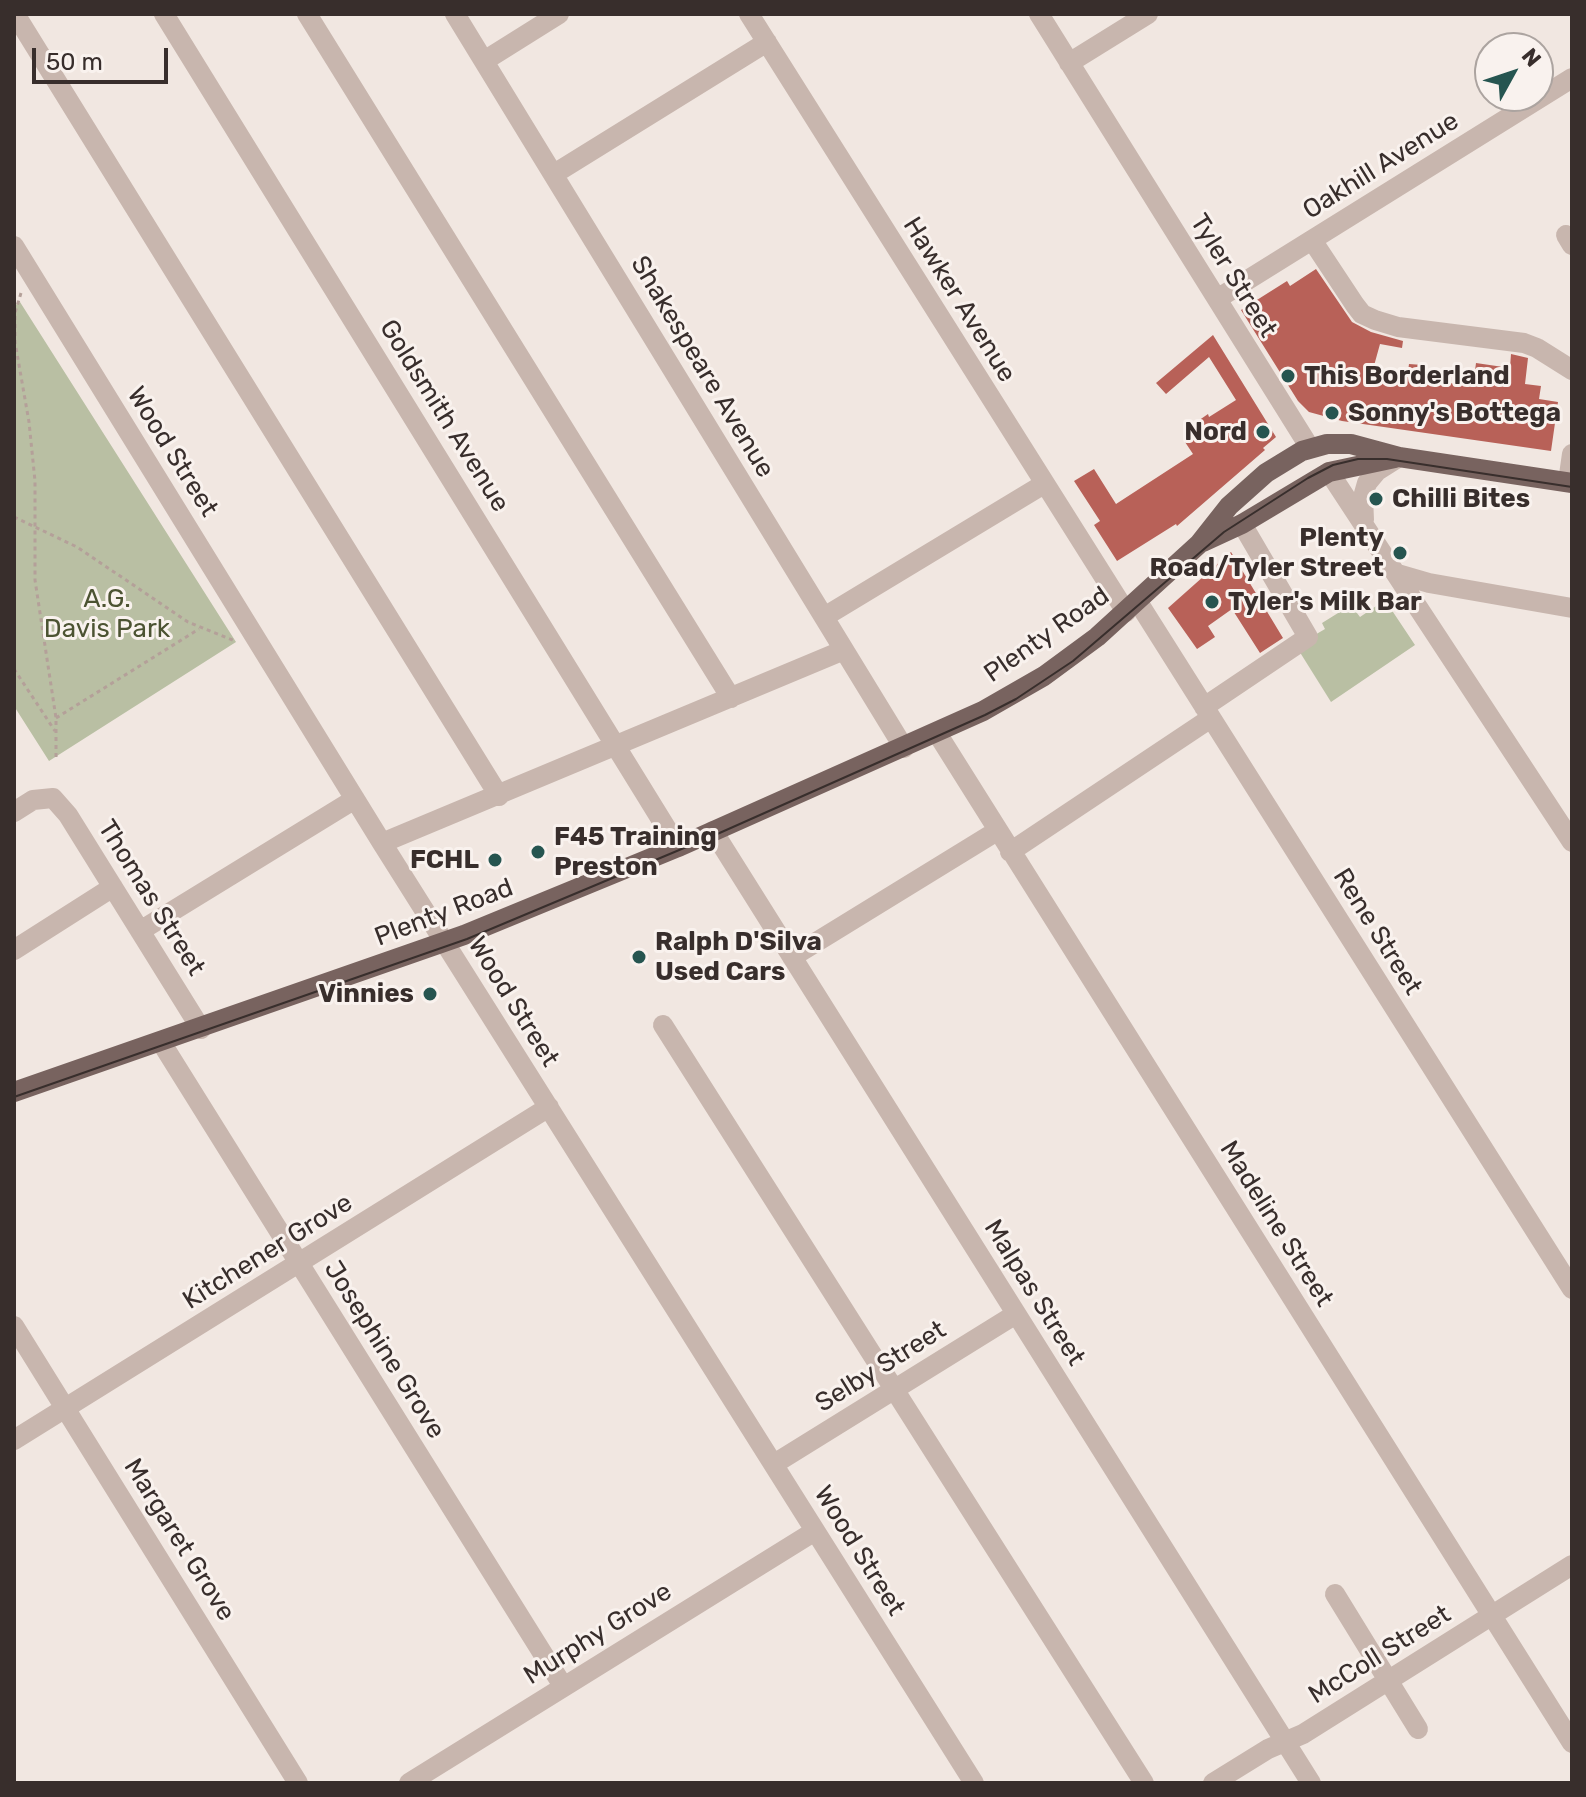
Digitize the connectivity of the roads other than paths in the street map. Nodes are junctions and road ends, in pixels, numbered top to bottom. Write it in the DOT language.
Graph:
graph roads {
  1 [pos="15,14"];
  2 [pos="164,14"];
  3 [pos="307,14"];
  4 [pos="455,14"];
  5 [pos="559,14"];
  6 [pos="749,14"];
  7 [pos="1039,14"];
  8 [pos="1148,14"];
  9 [pos="767,42"];
  10 [pos="484,61"];
  11 [pos="1069,63"];
  12 [pos="1572,78"];
  13 [pos="554,174"];
  14 [pos="1312,240"];
  15 [pos="14,246"];
  16 [pos="20,277"];
  17 [pos="1217,299"];
  18 [pos="1572,370"];
  19 [pos="1310,448"];
  20 [pos="1572,454"];
  21 [pos="1399,457"];
  22 [pos="1329,472"];
  23 [pos="1570,482"];
  24 [pos="1044,484"];
  25 [pos="1364,521"];
  26 [pos="1242,524"];
  27 [pos="1199,544"];
  28 [pos="1398,574"];
  29 [pos="1132,607"];
  30 [pos="1572,608"];
  31 [pos="824,617"];
  32 [pos="844,650"];
  33 [pos="731,698"];
  34 [pos="1208,713"];
  35 [pos="937,733"];
  36 [pos="616,745"];
  37 [pos="904,748"];
  38 [pos="499,796"];
  39 [pos="355,799"];
  40 [pos="14,812"];
  41 [pos="713,831"];
  42 [pos="997,831"];
  43 [pos="1572,842"];
  44 [pos="382,843"];
  45 [pos="678,847"];
  46 [pos="1010,852"];
  47 [pos="113,887"];
  48 [pos="140,931"];
  49 [pos="445,942"];
  50 [pos="14,950"];
  51 [pos="792,957"];
  52 [pos="663,1025"];
  53 [pos="201,1029"];
  54 [pos="161,1042"];
  55 [pos="14,1092"];
  56 [pos="549,1107"];
  57 [pos="299,1263"];
  58 [pos="1572,1289"];
  59 [pos="1016,1314"];
  60 [pos="14,1326"];
  61 [pos="894,1390"];
  62 [pos="66,1408"];
  63 [pos="14,1440"];
  64 [pos="774,1464"];
  65 [pos="815,1531"];
  66 [pos="1572,1565"];
  67 [pos="1335,1594"];
  68 [pos="1492,1615"];
  69 [pos="1388,1681"];
  70 [pos="563,1686"];
  71 [pos="1418,1729"];
  72 [pos="1284,1742"];
  73 [pos="1572,1743"];
  74 [pos="971,1782"];
  75 [pos="298,1783"];
  76 [pos="409,1783"];
  77 [pos="1144,1783"];
  78 [pos="1213,1783"];
  79 [pos="1311,1783"];
  1 -- 38 [label="street"];
  2 -- 36 [label="street, Goldsmith Avenue"];
  3 -- 33 [label="street"];
  4 -- 10 [label="street, Shakespeare Avenue"];
  5 -- 10 [label="street"];
  6 -- 9 [label="street, Hawker Avenue"];
  7 -- 11 [label="street, Tyler Street"];
  8 -- 11 [label="street"];
  9 -- 13 [label="street"];
  9 -- 24 [label="street, Hawker Avenue"];
  10 -- 13 [label="street, Shakespeare Avenue"];
  11 -- 17 [label="street, Tyler Street"];
  12 -- 14 [label="street, Oakhill Avenue"];
  13 -- 31 [label="street, Shakespeare Avenue"];
  14 -- 17 [label="street, Oakhill Avenue"];
  14 -- 18 [label="street"];
  15 -- 16 [label="street, Wood Street"];
  16 -- 39 [label="street, Wood Street"];
  17 -- 19 [label="street, Tyler Street"];
  19 -- 21 [label="main road, Plenty Road"];
  19 -- 22 [label="main road, Tyler Street"];
  19 -- 27 [label="main road, Plenty Road"];
  20 -- 23 [label="street"];
  21 -- 22 [label="main road, Plenty Road"];
  21 -- 23 [label="main road, Plenty Road"];
  21 -- 25 [label="street"];
  22 -- 25 [label="street, Tyler Street"];
  22 -- 26 [label="main road, Plenty Road"];
  24 -- 29 [label="street, Hawker Avenue"];
  24 -- 31 [label="street"];
  25 -- 28 [label="street, Tyler Street"];
  26 -- 27 [label="main road, Plenty Road"];
  26 -- 34 [label="street"];
  27 -- 29 [label="main road, Plenty Road"];
  28 -- 30 [label="street"];
  28 -- 43 [label="street, Tyler Street"];
  29 -- 34 [label="street, Rene Street"];
  29 -- 35 [label="main road, Plenty Road"];
  31 -- 32 [label="street, Shakespeare Avenue"];
  32 -- 33 [label="street"];
  32 -- 37 [label="street, Shakespeare Avenue"];
  33 -- 36 [label="street"];
  34 -- 46 [label="street"];
  34 -- 58 [label="street, Rene Street"];
  35 -- 37 [label="main road, Plenty Road"];
  35 -- 42 [label="street, Madeline Street"];
  36 -- 38 [label="street"];
  36 -- 45 [label="street, Goldsmith Avenue"];
  37 -- 41 [label="main road, Plenty Road"];
  38 -- 44 [label="street"];
  39 -- 44 [label="street, Wood Street"];
  39 -- 48 [label="street"];
  40 -- 47 [label="street, Thomas Street"];
  41 -- 45 [label="main road, Plenty Road"];
  41 -- 51 [label="street, Malpas Street"];
  42 -- 46 [label="street, Madeline Street"];
  42 -- 51 [label="street"];
  44 -- 49 [label="street, Wood Street"];
  45 -- 49 [label="main road, Plenty Road"];
  46 -- 68 [label="street, Madeline Street"];
  47 -- 48 [label="street, Thomas Street"];
  47 -- 50 [label="street"];
  48 -- 53 [label="street, Thomas Street"];
  49 -- 53 [label="main road, Plenty Road"];
  49 -- 56 [label="street, Wood Street"];
  51 -- 59 [label="street, Malpas Street"];
  52 -- 61 [label="street"];
  53 -- 54 [label="main road, Plenty Road"];
  54 -- 55 [label="main road, Plenty Road"];
  54 -- 57 [label="street, Josephine Grove"];
  56 -- 57 [label="street, Kitchener Grove"];
  56 -- 64 [label="street, Wood Street"];
  57 -- 62 [label="street, Kitchener Grove"];
  57 -- 70 [label="street, Josephine Grove"];
  59 -- 61 [label="street, Selby Street"];
  59 -- 72 [label="street, Malpas Street"];
  60 -- 62 [label="street, Margaret Grove"];
  61 -- 64 [label="street, Selby Street"];
  61 -- 77 [label="street"];
  62 -- 63 [label="street, Kitchener Grove"];
  62 -- 75 [label="street, Margaret Grove"];
  64 -- 65 [label="street, Wood Street"];
  65 -- 70 [label="street, Murphy Grove"];
  65 -- 74 [label="street, Wood Street"];
  66 -- 68 [label="street, McColl Street"];
  67 -- 69 [label="street"];
  68 -- 69 [label="street, McColl Street"];
  68 -- 73 [label="street, Madeline Street"];
  69 -- 71 [label="street"];
  69 -- 72 [label="street, McColl Street"];
  70 -- 76 [label="street, Murphy Grove"];
  72 -- 78 [label="street, McColl Street"];
  72 -- 79 [label="street, Malpas Street"];
}
